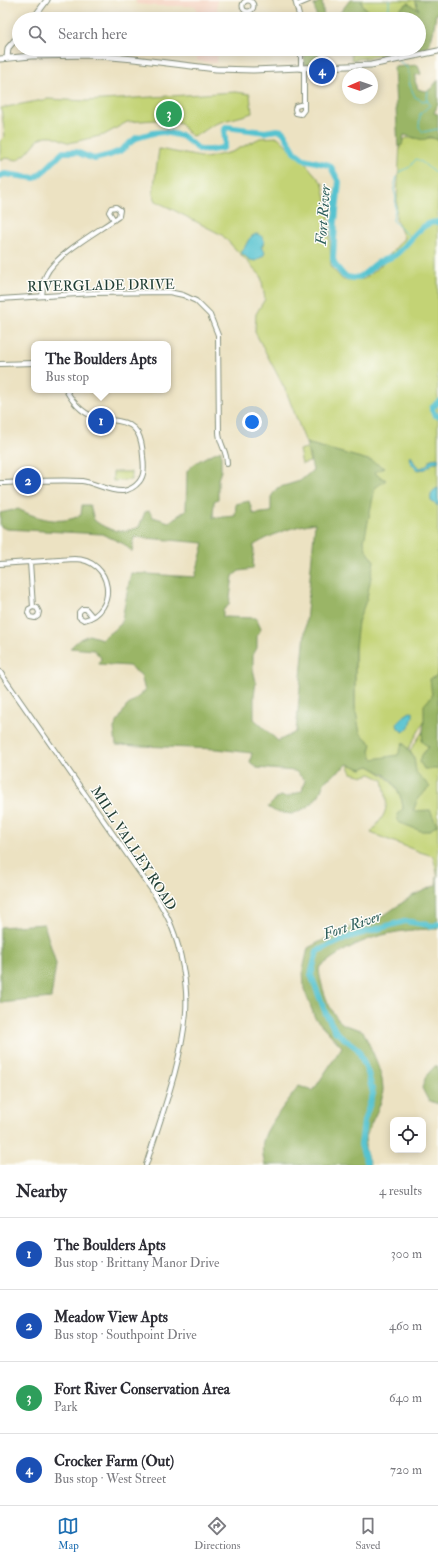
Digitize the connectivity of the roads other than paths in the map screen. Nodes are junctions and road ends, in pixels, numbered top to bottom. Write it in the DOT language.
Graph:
graph roads {
  1 [pos="47,0"];
  2 [pos="295,0"];
  3 [pos="309,0"];
  4 [pos="297,5"];
  5 [pos="38,12"];
  6 [pos="298,12"];
  7 [pos="12,43"];
  8 [pos="438,51"];
  9 [pos="426,54"];
  10 [pos="31,56"];
  11 [pos="98,56"];
  12 [pos="302,56"];
  13 [pos="415,56"];
  14 [pos="7,58"];
  15 [pos="0,59"];
  16 [pos="303,69"];
  17 [pos="304,104"];
  18 [pos="114,220"];
  19 [pos="42,296"];
  20 [pos="0,299"];
  21 [pos="31,363"];
  22 [pos="0,364"];
  23 [pos="68,393"];
  24 [pos="227,464"];
  25 [pos="0,482"];
  26 [pos="30,562"];
  27 [pos="0,564"];
  28 [pos="33,607"];
  29 [pos="92,616"];
  30 [pos="0,672"];
  31 [pos="146,1165"];
  1 -- 5 [label="main road"];
  2 -- 4 [label="street"];
  3 -- 4 [label="street"];
  4 -- 6 [label="street"];
  7 -- 14 [label="main road"];
  8 -- 9 [label="main road"];
  10 -- 14 [label="main road"];
  11 -- 16 [label="main road"];
  12 -- 16 [label="street"];
  13 -- 16 [label="main road"];
  14 -- 15 [label="main road"];
  16 -- 17 [label="street"];
  18 -- 19 [label="street"];
  19 -- 20 [label="street, RIVERGLADE DRIVE"];
  19 -- 24 [label="street, RIVERGLADE DRIVE"];
  21 -- 22 [label="street"];
  23 -- 25 [label="street"];
  26 -- 27 [label="street"];
  26 -- 28 [label="street"];
  26 -- 29 [label="street"];
  30 -- 31 [label="street, MILL VALLEY ROAD"];
}
